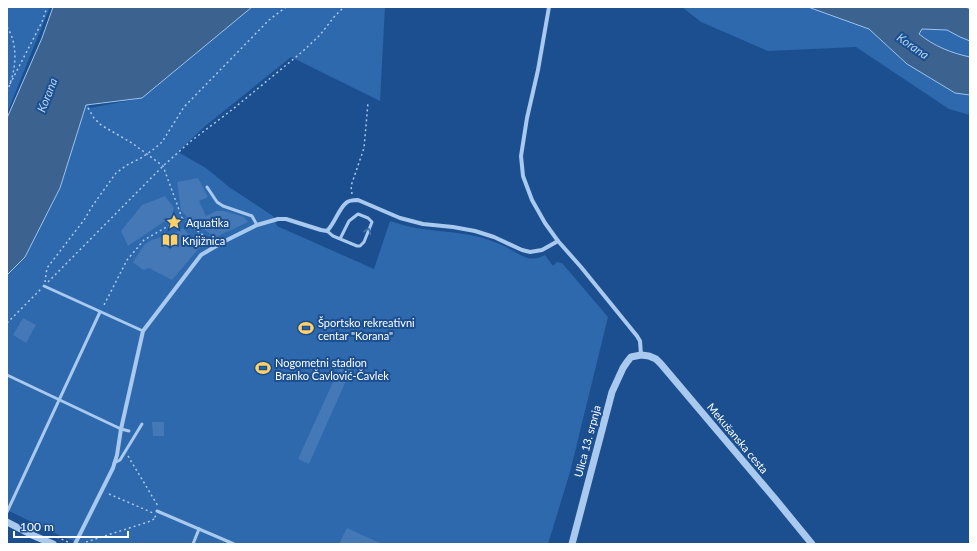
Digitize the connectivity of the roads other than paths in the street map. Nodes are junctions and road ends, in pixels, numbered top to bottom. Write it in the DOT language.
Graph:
graph roads {
  1 [pos="549,7"];
  2 [pos="207,187"];
  3 [pos="257,225"];
  4 [pos="327,231"];
  5 [pos="340,239"];
  6 [pos="558,241"];
  7 [pos="44,286"];
  8 [pos="100,312"];
  9 [pos="143,331"];
  10 [pos="641,355"];
  11 [pos="7,375"];
  12 [pos="59,400"];
  13 [pos="142,424"];
  14 [pos="121,429"];
  15 [pos="129,431"];
  16 [pos="114,463"];
  17 [pos="7,512"];
  18 [pos="157,513"];
  19 [pos="7,522"];
  20 [pos="199,529"];
  21 [pos="53,544"];
  22 [pos="75,544"];
  23 [pos="192,544"];
  24 [pos="234,544"];
  25 [pos="572,544"];
  26 [pos="812,544"];
  1 -- 6 [label="street"];
  2 -- 3 [label="lane"];
  3 -- 4 [label="street"];
  3 -- 9 [label="street"];
  4 -- 5 [label="lane"];
  4 -- 6 [label="street"];
  5 -- 5 [label="lane, one-way"];
  6 -- 10 [label="street"];
  7 -- 8 [label="lane"];
  8 -- 9 [label="lane"];
  8 -- 12 [label="lane"];
  9 -- 14 [label="street"];
  10 -- 25 [label="street, Ulica 13. srpnja"];
  10 -- 26 [label="street, Mekušanska cesta"];
  11 -- 12 [label="lane"];
  12 -- 14 [label="lane"];
  12 -- 17 [label="lane"];
  13 -- 16 [label="lane"];
  14 -- 15 [label="lane"];
  14 -- 16 [label="street"];
  16 -- 22 [label="street"];
  18 -- 20 [label="lane"];
  19 -- 21 [label="street"];
  20 -- 23 [label="lane"];
  20 -- 24 [label="lane"];
}
